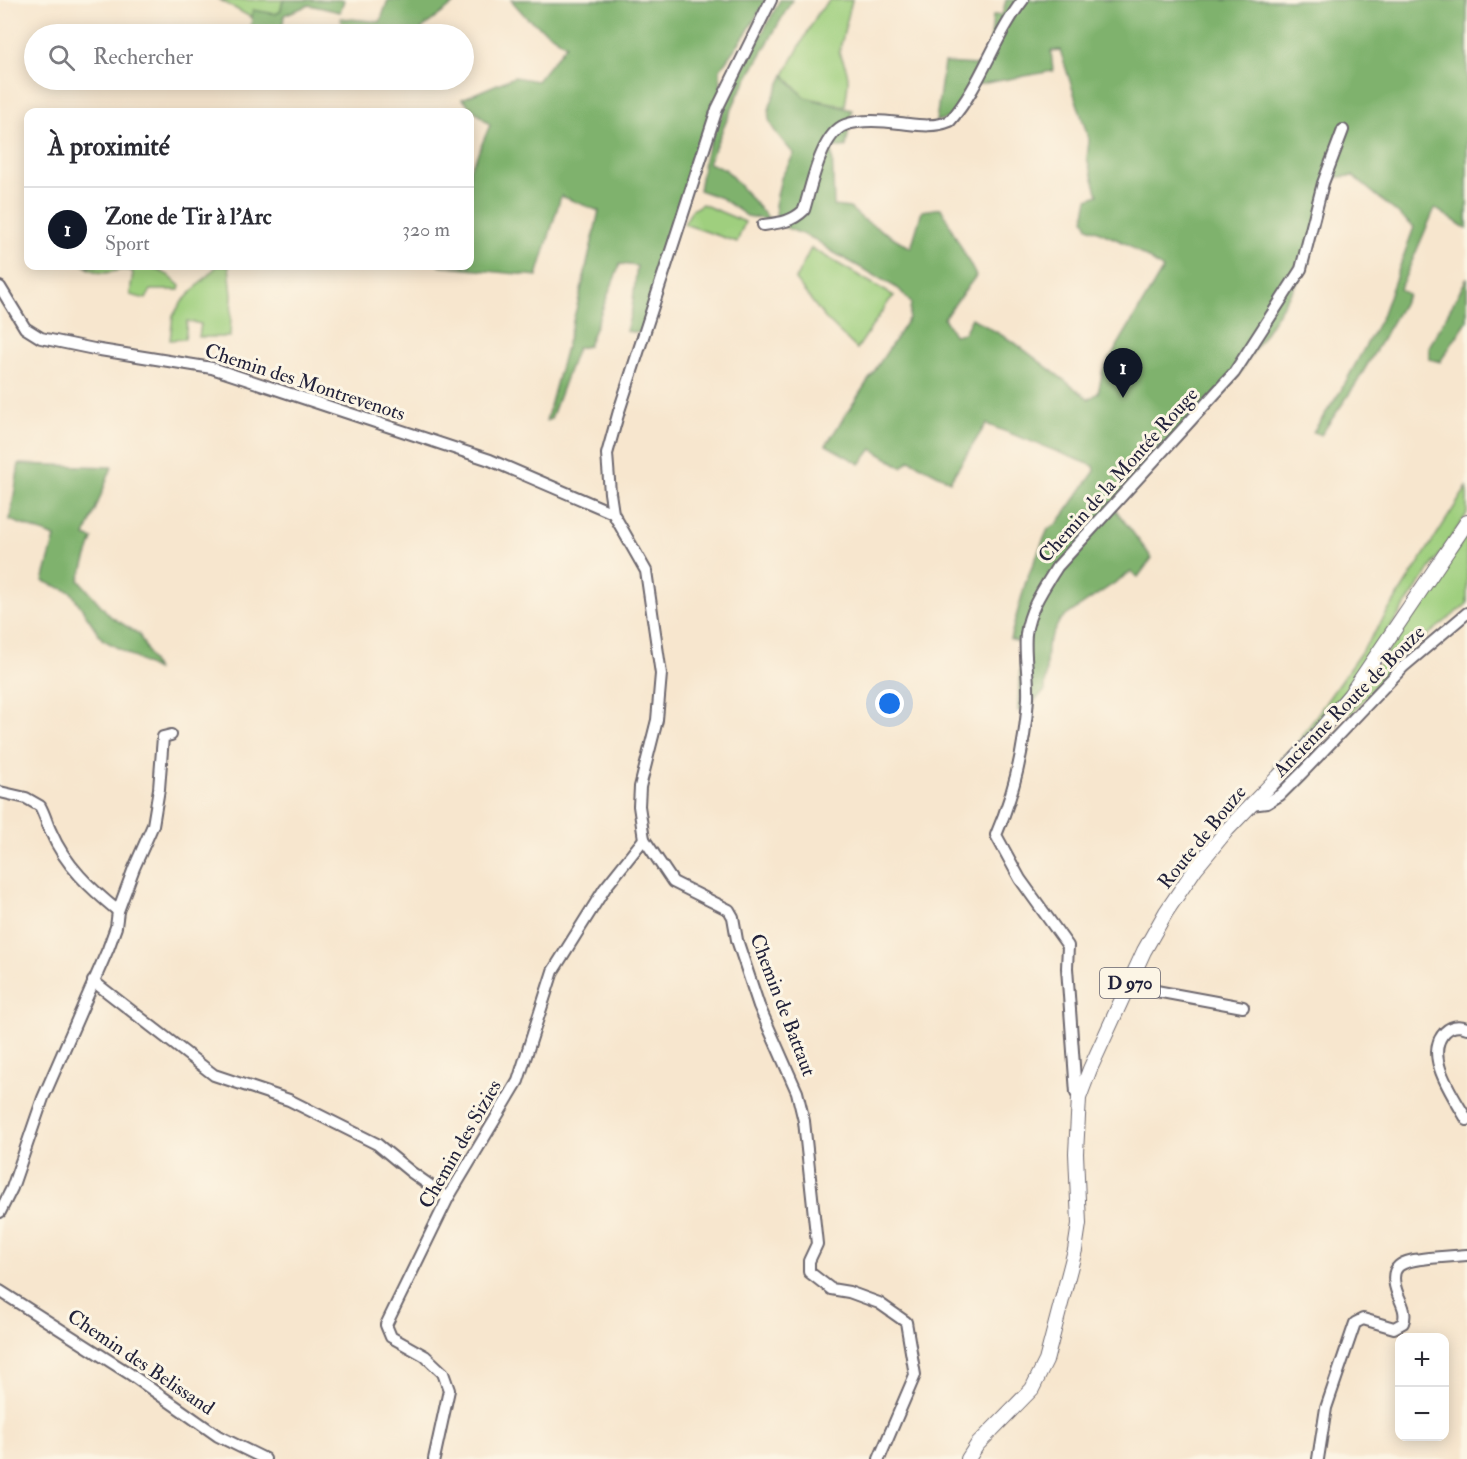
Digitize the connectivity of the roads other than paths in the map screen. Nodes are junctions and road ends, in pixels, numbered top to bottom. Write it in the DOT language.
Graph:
graph roads {
  1 [pos="771,0"];
  2 [pos="1023,0"];
  3 [pos="1343,130"];
  4 [pos="763,225"];
  5 [pos="0,287"];
  6 [pos="613,513"];
  7 [pos="1467,522"];
  8 [pos="1467,613"];
  9 [pos="171,735"];
  10 [pos="0,792"];
  11 [pos="1251,805"];
  12 [pos="644,839"];
  13 [pos="118,911"];
  14 [pos="93,981"];
  15 [pos="1129,986"];
  16 [pos="1243,1007"];
  17 [pos="1467,1028"];
  18 [pos="1079,1098"];
  19 [pos="1467,1120"];
  20 [pos="448,1198"];
  21 [pos="0,1212"];
  22 [pos="1467,1255"];
  23 [pos="0,1291"];
  24 [pos="265,1459"];
  25 [pos="434,1459"];
  26 [pos="879,1459"];
  27 [pos="968,1459"];
  28 [pos="1318,1459"];
  1 -- 6 [label="street"];
  2 -- 4 [label="street"];
  3 -- 18 [label="street, Chemin de la Montée Rouge"];
  5 -- 6 [label="street, Chemin des Montrevenots"];
  6 -- 12 [label="street, Chemin de Battaut"];
  7 -- 11 [label="main road, Route de Bouze / D 970"];
  8 -- 11 [label="street, Ancienne Route de Bouze"];
  9 -- 13 [label="street"];
  10 -- 13 [label="street"];
  11 -- 15 [label="main road, Route de Bouze / D 970"];
  12 -- 20 [label="street, Chemin des Sizies"];
  12 -- 26 [label="street, Chemin de Battaut"];
  13 -- 14 [label="street"];
  14 -- 20 [label="street"];
  14 -- 21 [label="street"];
  15 -- 16 [label="street"];
  15 -- 18 [label="main road, Route de Bouze / D 970"];
  17 -- 19 [label="street"];
  18 -- 27 [label="main road, Route de Bouze / D 970"];
  20 -- 25 [label="street, Chemin des Sizies"];
  22 -- 28 [label="street"];
  23 -- 24 [label="street, Chemin des Belissand"];
}
